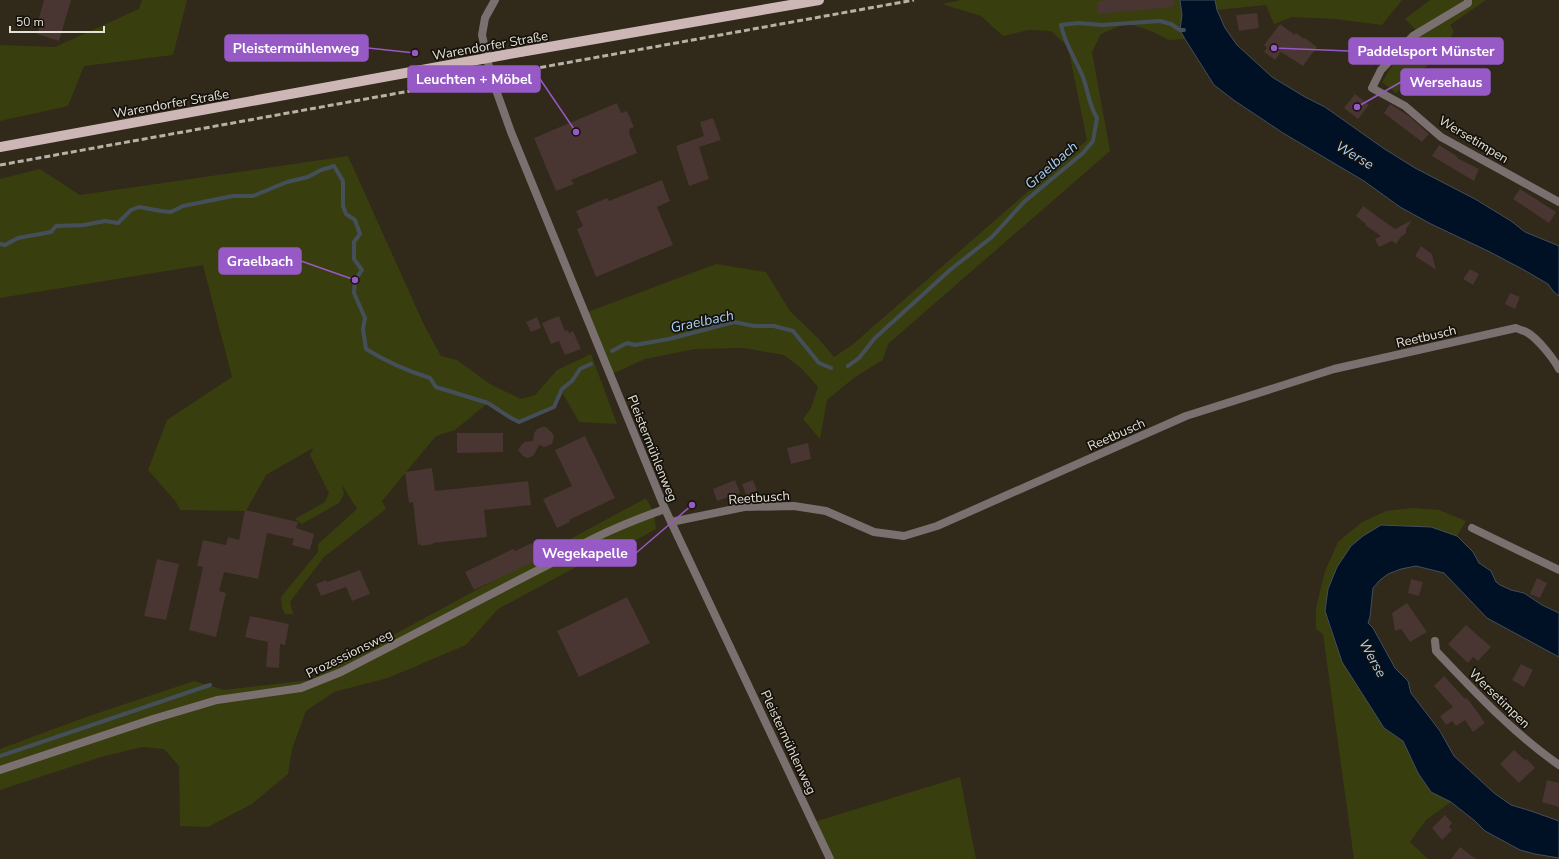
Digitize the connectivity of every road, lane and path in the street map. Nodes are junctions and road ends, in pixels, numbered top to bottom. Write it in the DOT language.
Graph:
graph roads {
  1 [pos="495,0"];
  2 [pos="819,0"];
  3 [pos="1468,0"];
  4 [pos="486,59"];
  5 [pos="0,147"];
  6 [pos="1559,202"];
  7 [pos="1559,369"];
  8 [pos="665,508"];
  9 [pos="671,522"];
  10 [pos="1472,528"];
  11 [pos="1559,570"];
  12 [pos="1435,642"];
  13 [pos="1559,765"];
  14 [pos="0,770"];
  15 [pos="830,859"];
  1 -- 4 [label="street, Pleistermühlenweg"];
  2 -- 4 [label="main road, Warendorfer Straße"];
  3 -- 6 [label="street, Wersetimpen"];
  4 -- 5 [label="main road, Warendorfer Straße"];
  4 -- 8 [label="street, Pleistermühlenweg"];
  7 -- 9 [label="street, Reetbusch"];
  8 -- 9 [label="street, Pleistermühlenweg"];
  8 -- 14 [label="street, Prozessionsweg"];
  9 -- 15 [label="street, Pleistermühlenweg"];
  10 -- 11 [label="street"];
  12 -- 13 [label="street, Wersetimpen"];
}
